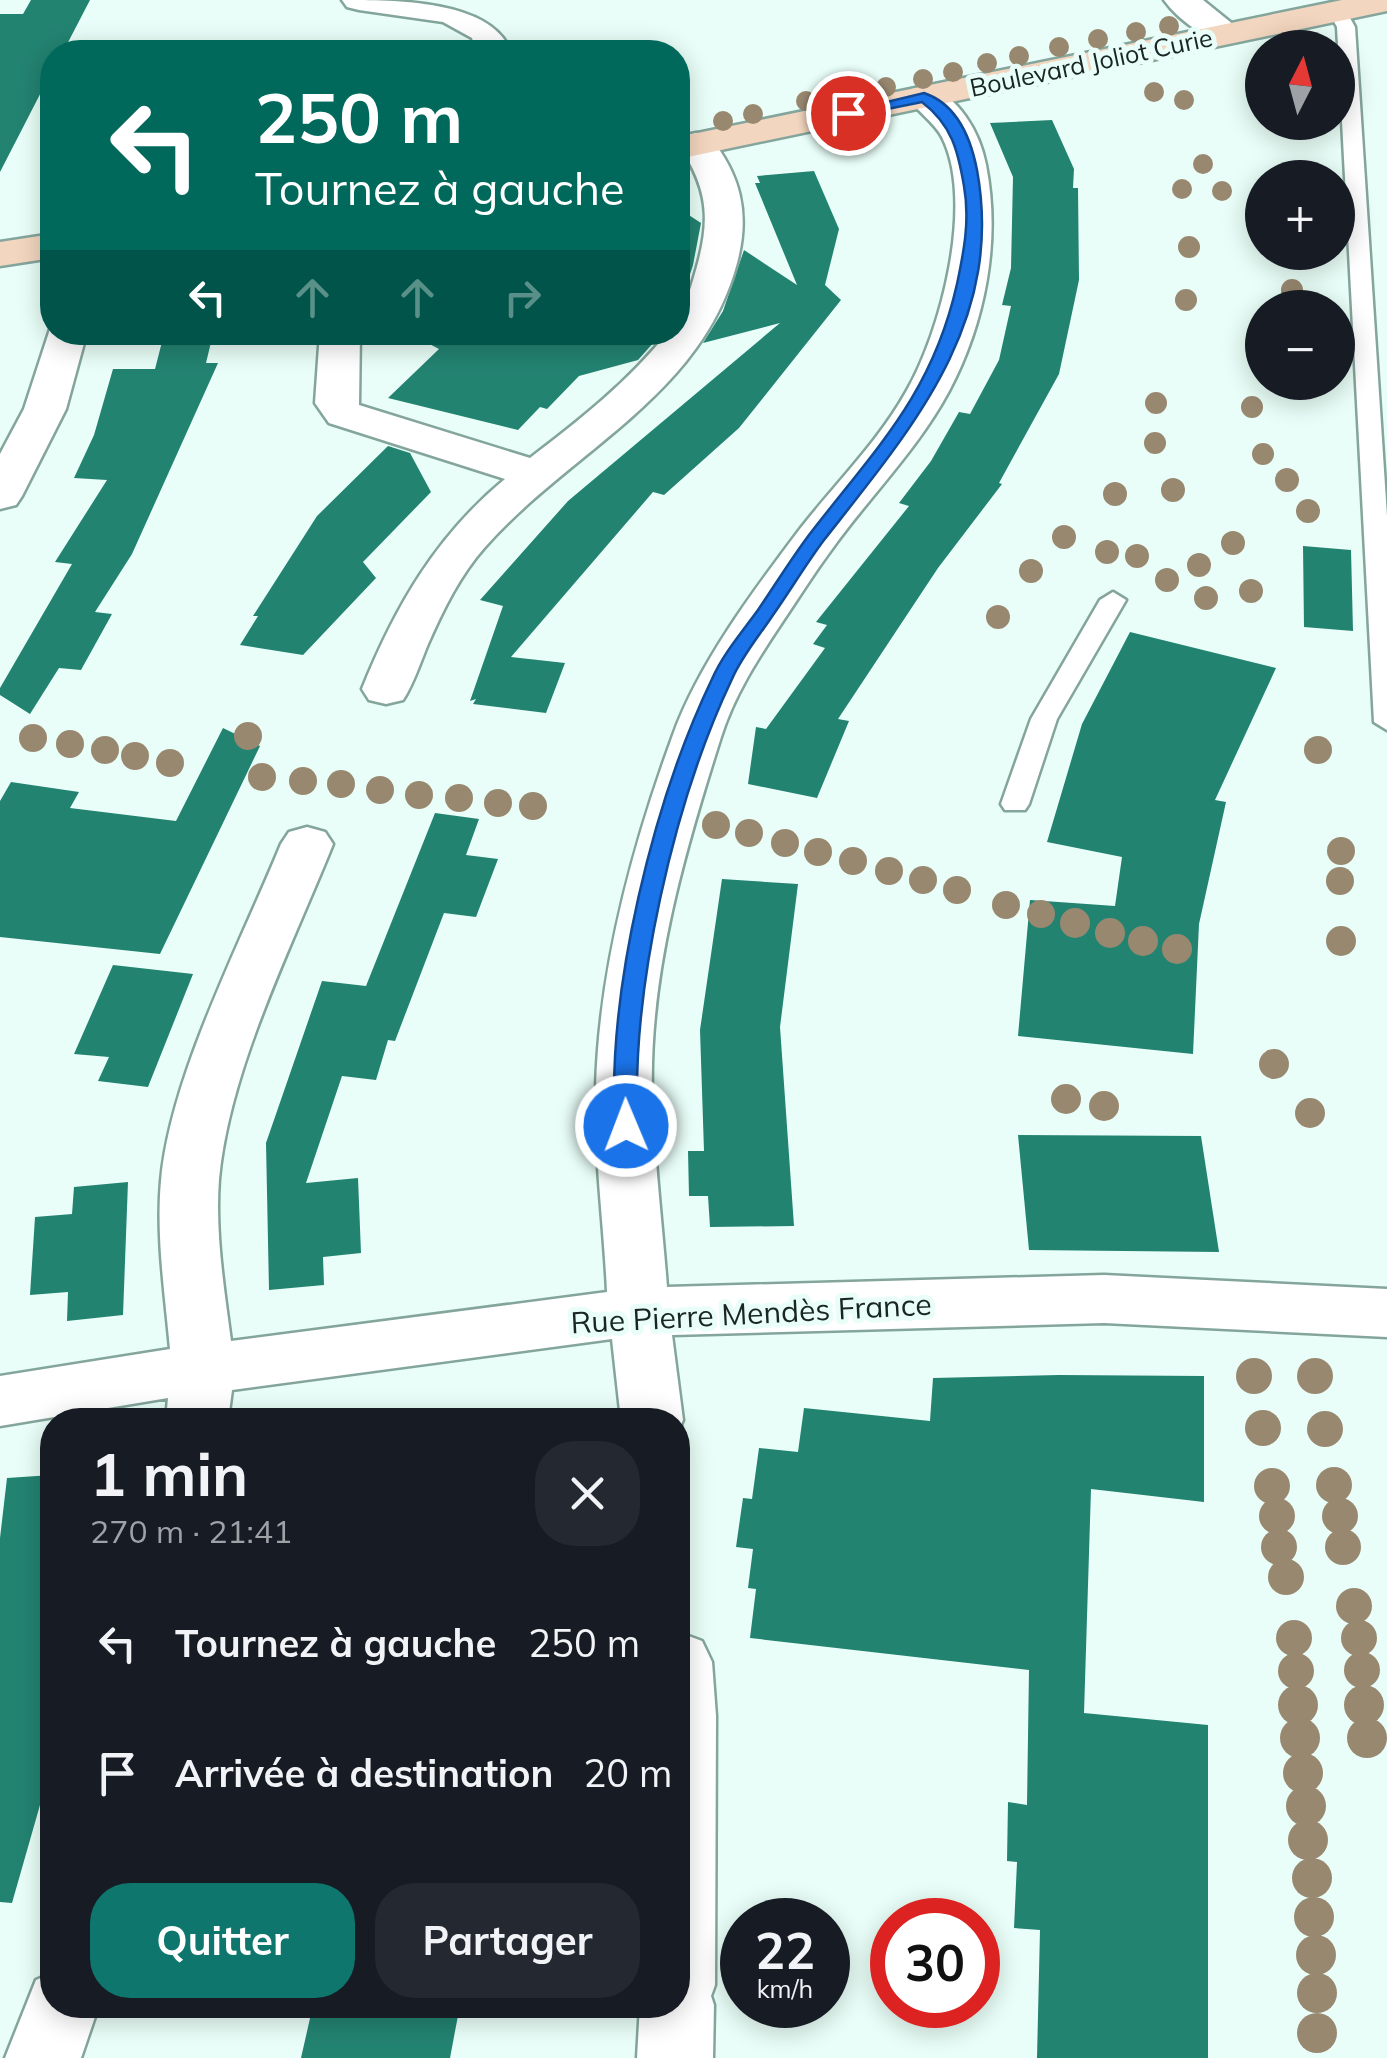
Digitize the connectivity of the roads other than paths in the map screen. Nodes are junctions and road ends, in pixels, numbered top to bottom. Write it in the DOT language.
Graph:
graph roads {
  1 [pos="359,0"];
  2 [pos="1181,0"];
  3 [pos="1387,1"];
  4 [pos="1337,11"];
  5 [pos="496,32"];
  6 [pos="1228,34"];
  7 [pos="924,97"];
  8 [pos="690,145"];
  9 [pos="690,148"];
  10 [pos="40,248"];
  11 [pos="0,254"];
  12 [pos="690,331"];
  13 [pos="63,345"];
  14 [pos="339,345"];
  15 [pos="682,345"];
  16 [pos="534,474"];
  17 [pos="0,496"];
  18 [pos="1114,600"];
  19 [pos="386,689"];
  20 [pos="1387,722"];
  21 [pos="1015,804"];
  22 [pos="307,844"];
  23 [pos="638,1312"];
  24 [pos="1387,1314"];
  25 [pos="200,1394"];
  26 [pos="0,1400"];
  27 [pos="650,1408"];
  28 [pos="57,2018"];
  29 [pos="676,2018"];
  30 [pos="43,2058"];
  31 [pos="674,2058"];
  1 -- 5 [label="street"];
  2 -- 6 [label="street"];
  3 -- 4 [label="street, Boulevard Joliot Curie"];
  4 -- 6 [label="street, Boulevard Joliot Curie"];
  4 -- 20 [label="lane"];
  6 -- 7 [label="street, Boulevard Joliot Curie"];
  7 -- 8 [label="street, Boulevard Joliot Curie"];
  7 -- 23 [label="street"];
  9 -- 12 [label="street"];
  10 -- 11 [label="street"];
  13 -- 17 [label="street"];
  14 -- 16 [label="street"];
  15 -- 16 [label="street"];
  16 -- 19 [label="street"];
  18 -- 21 [label="lane"];
  22 -- 25 [label="street"];
  23 -- 24 [label="street, Rue Pierre Mendès France"];
  23 -- 25 [label="street, Rue Pierre Mendès France"];
  23 -- 27 [label="street"];
  25 -- 26 [label="street, Rue Pierre Mendès France"];
  28 -- 30 [label="street"];
  29 -- 31 [label="street"];
}
